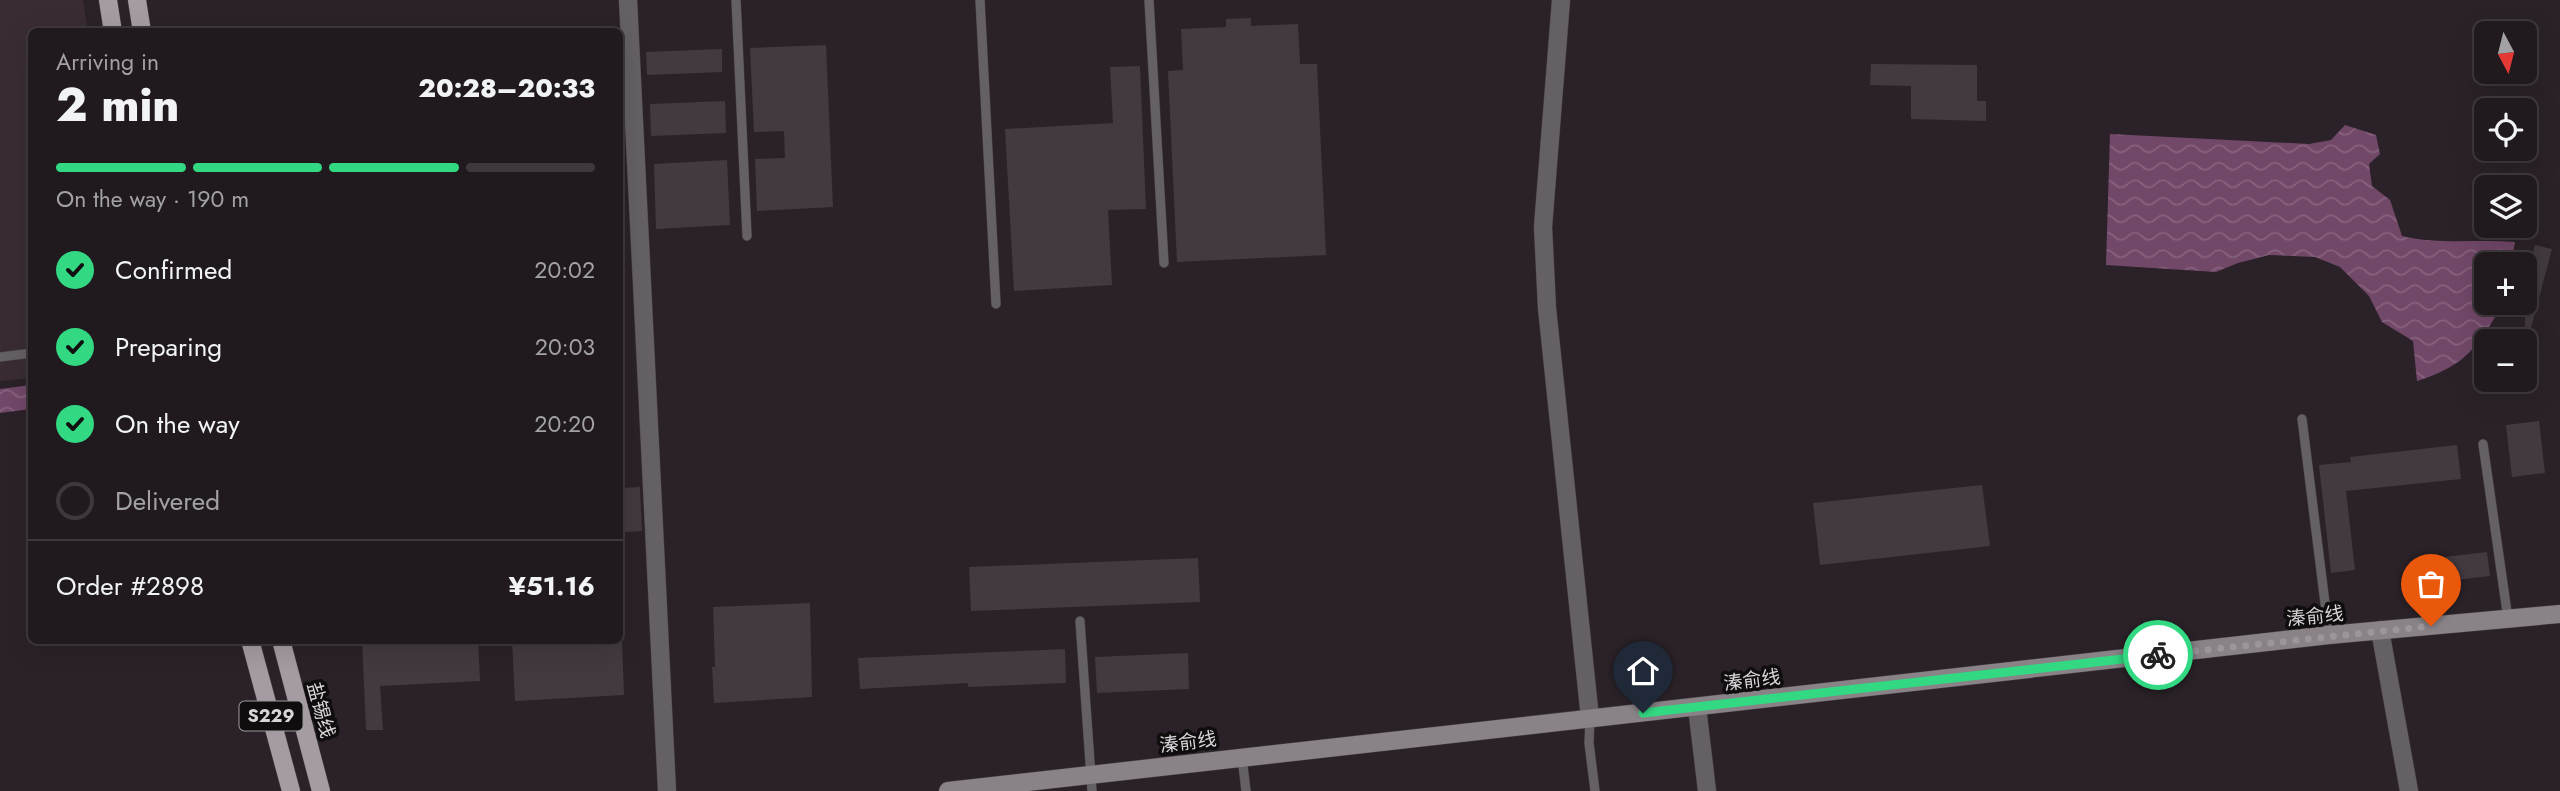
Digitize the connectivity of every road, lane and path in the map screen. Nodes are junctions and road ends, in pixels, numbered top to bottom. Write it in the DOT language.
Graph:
graph roads {
  1 [pos="108,0"];
  2 [pos="136,0"];
  3 [pos="628,0"];
  4 [pos="736,0"];
  5 [pos="980,0"];
  6 [pos="1149,0"];
  7 [pos="1561,0"];
  8 [pos="112,28"];
  9 [pos="141,28"];
  10 [pos="747,236"];
  11 [pos="1164,263"];
  12 [pos="996,304"];
  13 [pos="28,354"];
  14 [pos="0,357"];
  15 [pos="2302,419"];
  16 [pos="2483,444"];
  17 [pos="2560,614"];
  18 [pos="2508,620"];
  19 [pos="1080,621"];
  20 [pos="2380,629"];
  21 [pos="2329,635"];
  22 [pos="251,644"];
  23 [pos="282,644"];
  24 [pos="1697,707"];
  25 [pos="1590,718"];
  26 [pos="1242,757"];
  27 [pos="1091,783"];
  28 [pos="291,791"];
  29 [pos="321,791"];
  30 [pos="667,791"];
  31 [pos="948,791"];
  32 [pos="1246,791"];
  33 [pos="1595,791"];
  34 [pos="1707,791"];
  35 [pos="2409,791"];
  1 -- 8 [label="main road"];
  2 -- 9 [label="main road"];
  3 -- 30 [label="street"];
  4 -- 10 [label="lane"];
  5 -- 12 [label="lane"];
  6 -- 11 [label="lane"];
  7 -- 25 [label="street"];
  13 -- 14 [label="lane"];
  15 -- 21 [label="lane"];
  16 -- 18 [label="lane"];
  17 -- 18 [label="main road, 溱俞线"];
  18 -- 20 [label="main road, 溱俞线"];
  19 -- 27 [label="lane"];
  20 -- 21 [label="main road, 溱俞线"];
  20 -- 35 [label="street"];
  21 -- 24 [label="main road, 溱俞线"];
  22 -- 28 [label="main road, S229"];
  23 -- 29 [label="main road, 盐锡线 / S229"];
  24 -- 25 [label="main road, 溱俞线"];
  24 -- 34 [label="street"];
  25 -- 26 [label="main road, 溱俞线"];
  25 -- 33 [label="lane"];
  26 -- 27 [label="main road, 溱俞线"];
  26 -- 32 [label="lane"];
  27 -- 31 [label="main road, 溱俞线"];
}
